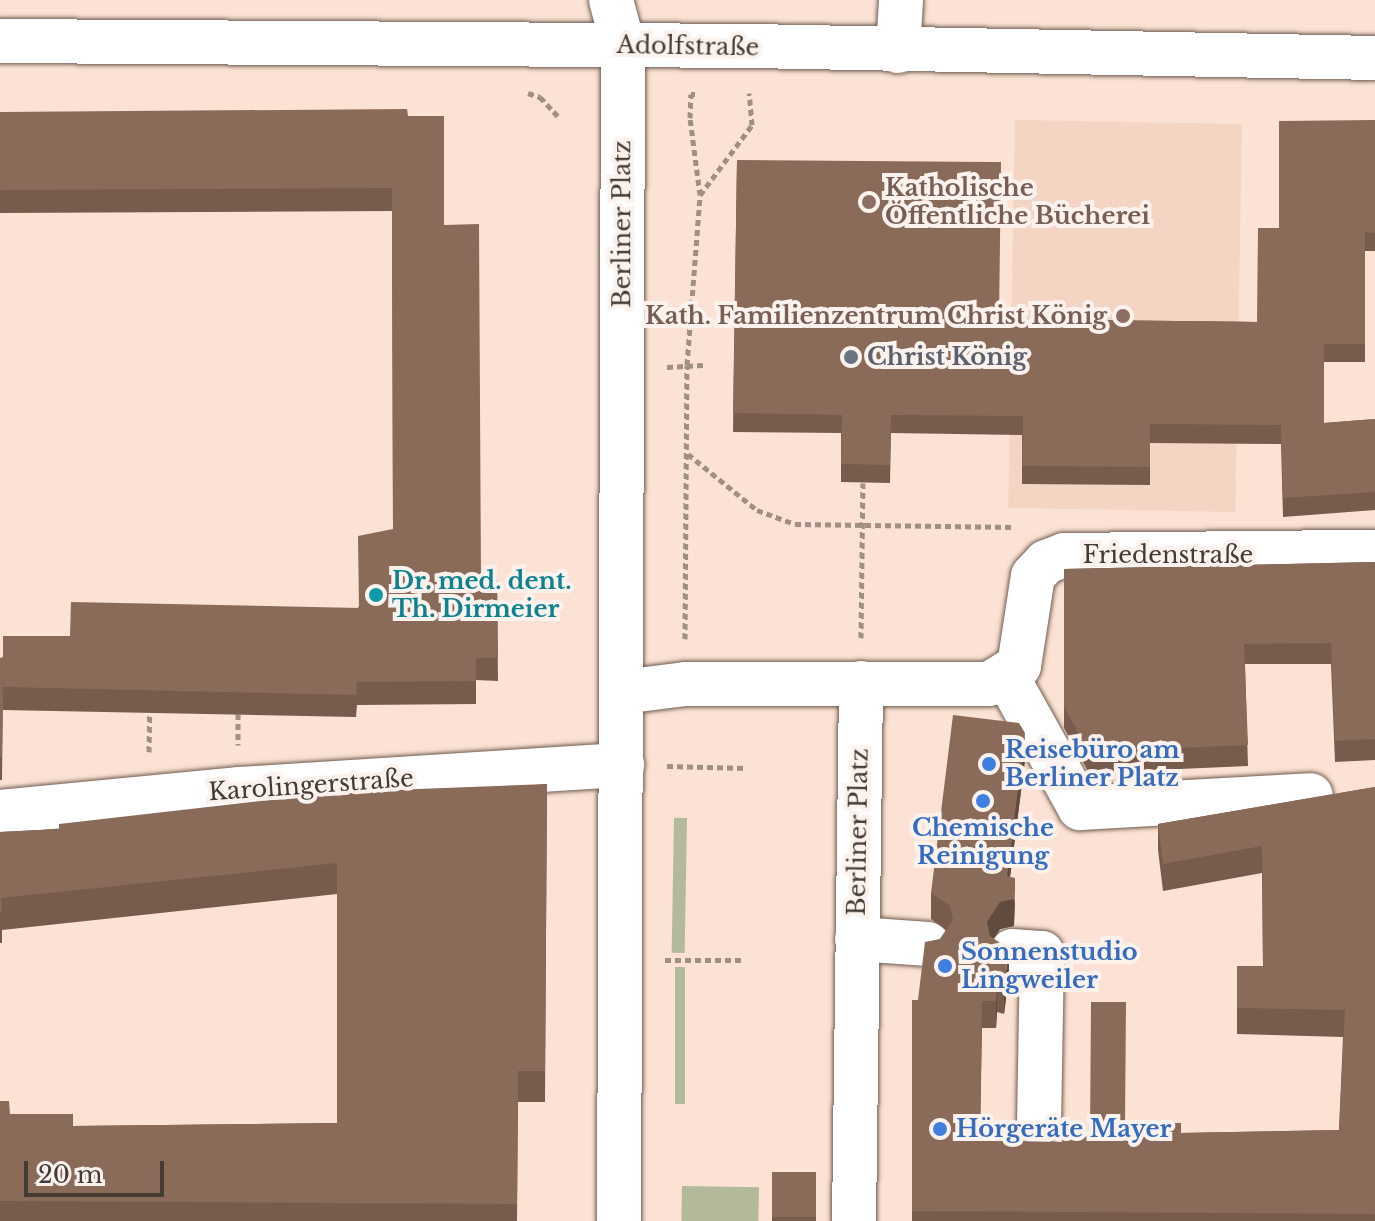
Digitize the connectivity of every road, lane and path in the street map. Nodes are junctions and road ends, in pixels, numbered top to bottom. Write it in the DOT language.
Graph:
graph roads {
  1 [pos="611,0"];
  2 [pos="643,0"];
  3 [pos="901,0"];
  4 [pos="0,41"];
  5 [pos="623,45"];
  6 [pos="898,51"];
  7 [pos="1375,58"];
  8 [pos="515,90"];
  9 [pos="736,93"];
  10 [pos="706,94"];
  11 [pos="558,116"];
  12 [pos="700,195"];
  13 [pos="687,454"];
  14 [pos="863,483"];
  15 [pos="863,524"];
  16 [pos="1375,552"];
  17 [pos="1046,562"];
  18 [pos="1007,677"];
  19 [pos="861,683"];
  20 [pos="685,684"];
  21 [pos="622,692"];
  22 [pos="622,765"];
  23 [pos="746,768"];
  24 [pos="1311,795"];
  25 [pos="0,812"];
  26 [pos="857,939"];
  27 [pos="928,944"];
  28 [pos="1012,951"];
  29 [pos="622,960"];
  30 [pos="744,960"];
  31 [pos="1039,1123"];
  32 [pos="619,1221"];
  33 [pos="854,1221"];
  1 -- 5 [label="street"];
  2 -- 5 [label="street"];
  3 -- 6 [label="street"];
  4 -- 5 [label="street, Adolfstraße"];
  5 -- 6 [label="street, Adolfstraße"];
  5 -- 21 [label="street, Berliner Platz"];
  6 -- 7 [label="street, Adolfstraße"];
  8 -- 11 [label="path"];
  9 -- 12 [label="path"];
  10 -- 12 [label="path"];
  12 -- 13 [label="path"];
  13 -- 15 [label="path"];
  13 -- 20 [label="path"];
  14 -- 15 [label="path"];
  15 -- 17 [label="path"];
  15 -- 19 [label="path"];
  16 -- 17 [label="street, Friedenstraße"];
  17 -- 18 [label="street"];
  18 -- 19 [label="street"];
  18 -- 24 [label="street"];
  19 -- 20 [label="street"];
  19 -- 26 [label="street, Berliner Platz"];
  20 -- 21 [label="street"];
  21 -- 22 [label="street, Berliner Platz"];
  22 -- 23 [label="path"];
  22 -- 25 [label="street, Karolingerstraße"];
  22 -- 29 [label="street, Berliner Platz"];
  26 -- 27 [label="street"];
  26 -- 33 [label="street, Berliner Platz"];
  28 -- 31 [label="street"];
  29 -- 30 [label="path"];
  29 -- 32 [label="street, Berliner Platz"];
}
